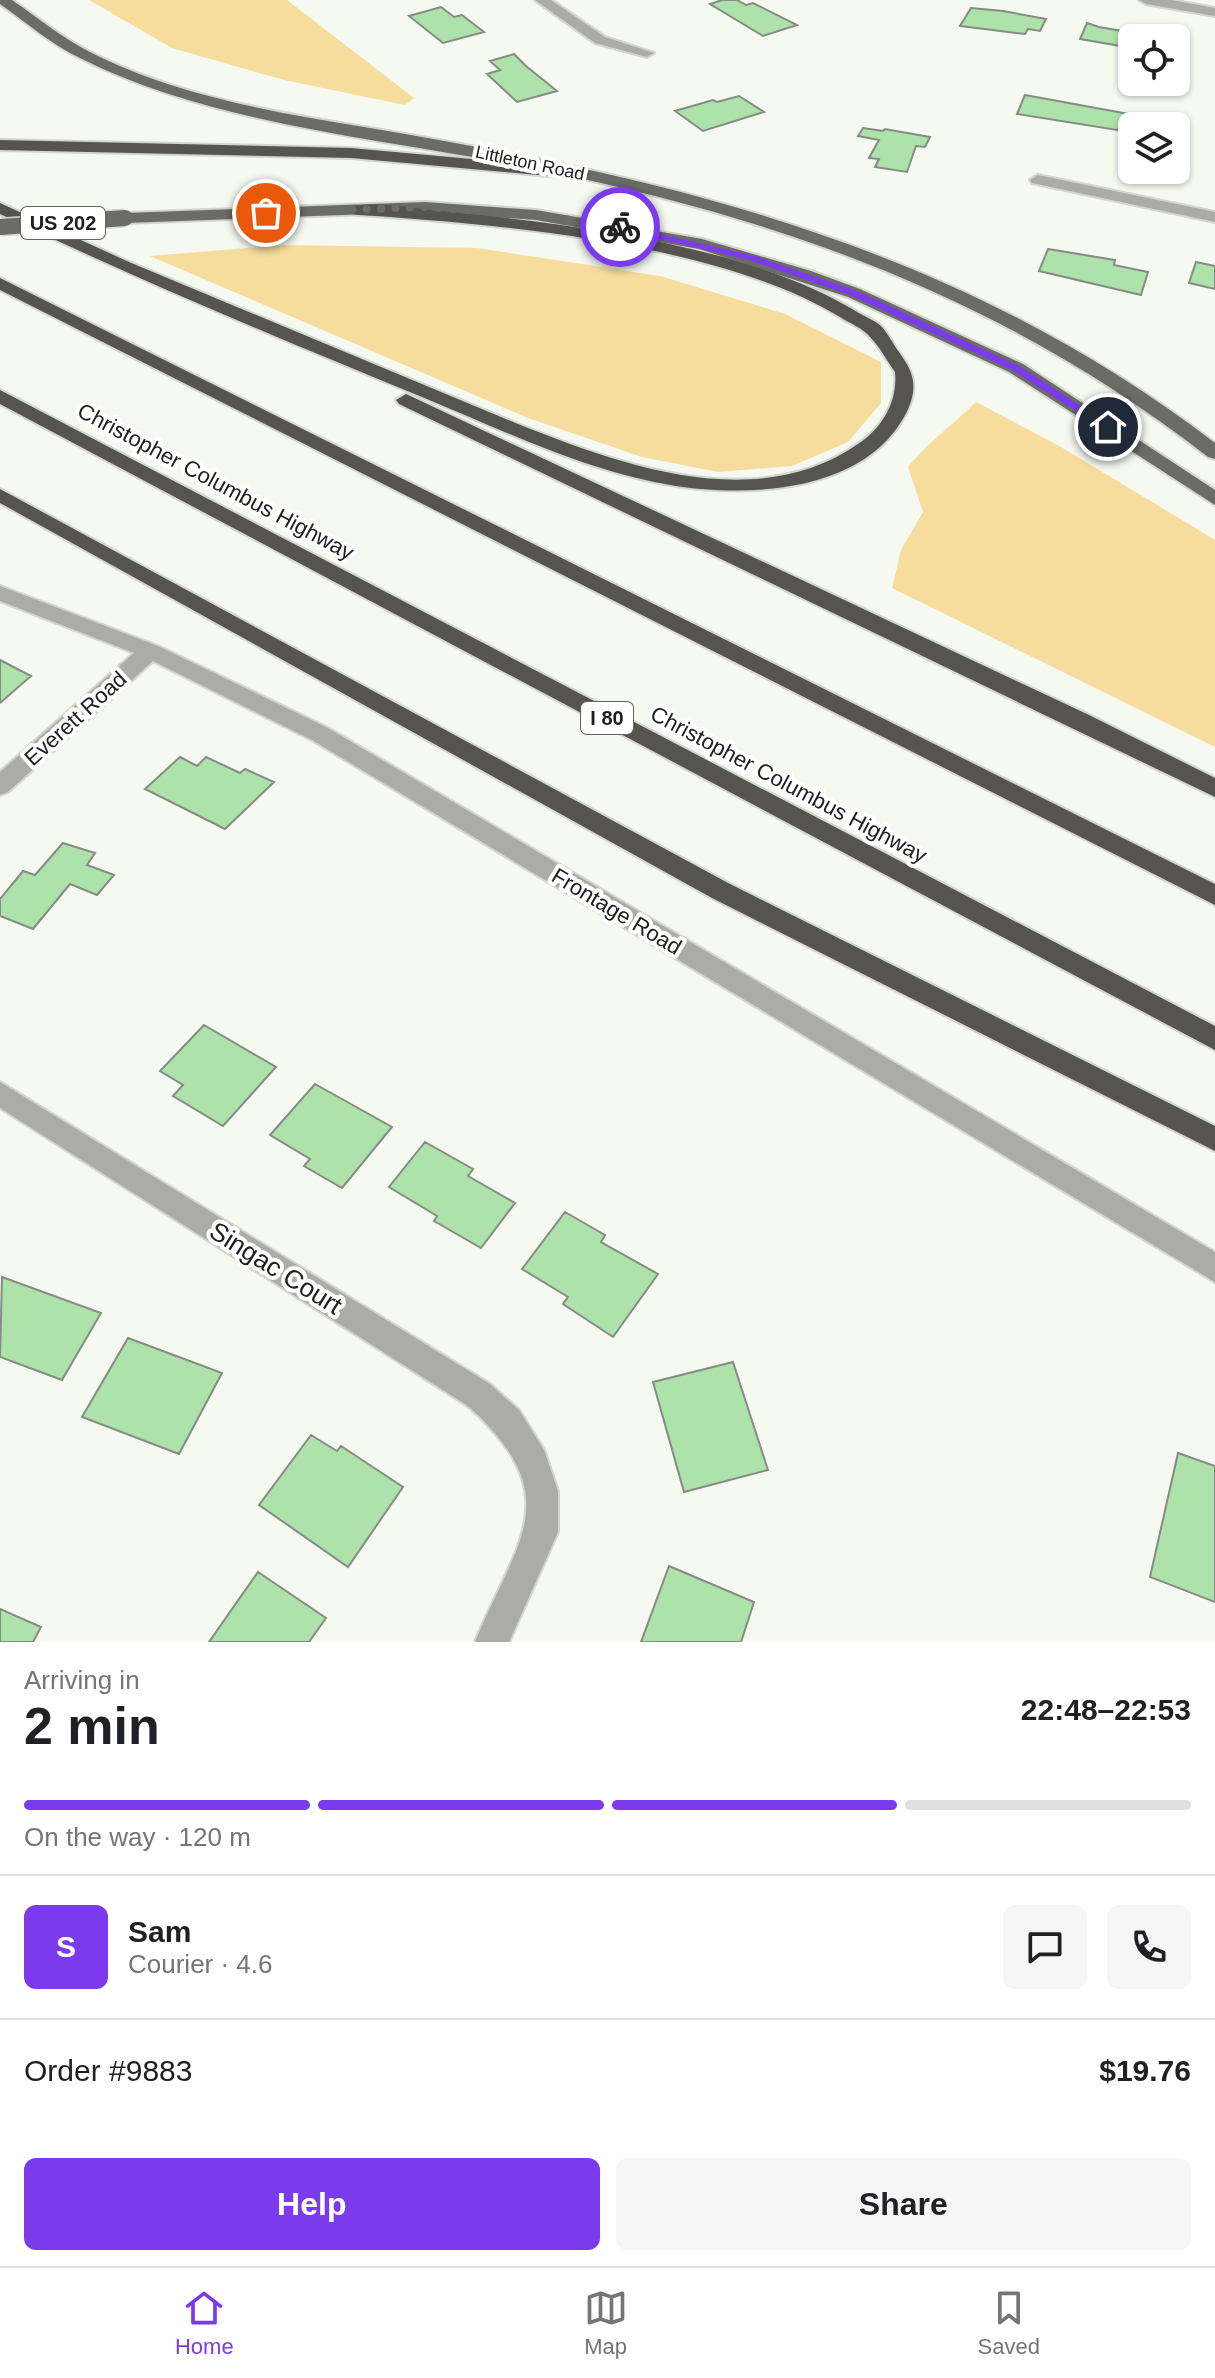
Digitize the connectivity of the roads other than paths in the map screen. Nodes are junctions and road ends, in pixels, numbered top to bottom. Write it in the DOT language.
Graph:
graph roads {
  1 [pos="3,0"];
  2 [pos="542,0"];
  3 [pos="1146,0"];
  4 [pos="1215,12"];
  5 [pos="647,53"];
  6 [pos="0,145"];
  7 [pos="582,174"];
  8 [pos="1038,180"];
  9 [pos="0,208"];
  10 [pos="358,210"];
  11 [pos="1215,217"];
  12 [pos="0,227"];
  13 [pos="111,261"];
  14 [pos="0,283"];
  15 [pos="0,396"];
  16 [pos="0,406"];
  17 [pos="95,447"];
  18 [pos="1215,453"];
  19 [pos="0,495"];
  20 [pos="1215,499"];
  21 [pos="0,593"];
  22 [pos="150,651"];
  23 [pos="0,786"];
  24 [pos="1215,788"];
  25 [pos="1215,895"];
  26 [pos="1215,1039"];
  27 [pos="0,1094"];
  28 [pos="1215,1139"];
  29 [pos="1215,1268"];
  30 [pos="492,1642"];
  1 -- 7 [label="main road, Littleton Road"];
  2 -- 5 [label="street"];
  3 -- 4 [label="street"];
  6 -- 7 [label="highway"];
  7 -- 18 [label="main road, Littleton Road"];
  8 -- 11 [label="street"];
  9 -- 13 [label="highway"];
  10 -- 12 [label="main road, US 202, bridge"];
  10 -- 13 [label="highway"];
  10 -- 20 [label="main road, US 202"];
  13 -- 24 [label="highway"];
  14 -- 25 [label="highway"];
  15 -- 17 [label="highway, Christopher Columbus Highway / I 80"];
  16 -- 17 [label="highway"];
  17 -- 26 [label="highway, Christopher Columbus Highway / I 80"];
  19 -- 28 [label="highway"];
  21 -- 22 [label="street, Frontage Road"];
  22 -- 23 [label="street, Everett Road"];
  22 -- 29 [label="street, Frontage Road"];
  27 -- 30 [label="street, Singac Court"];
}
